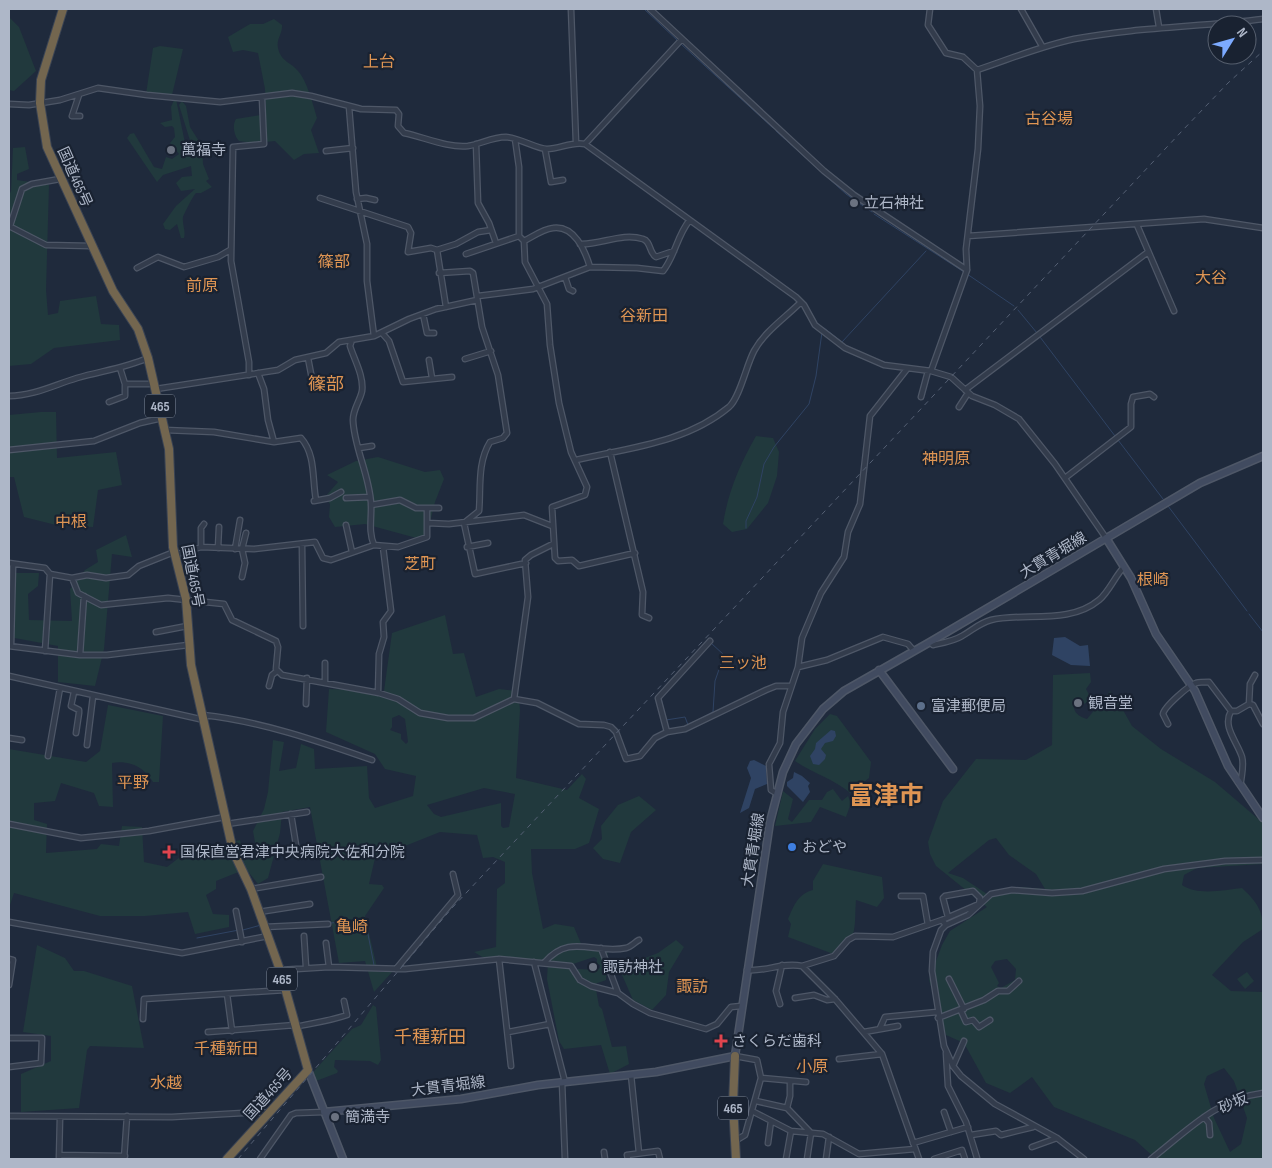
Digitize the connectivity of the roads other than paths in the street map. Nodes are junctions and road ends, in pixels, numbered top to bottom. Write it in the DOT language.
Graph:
graph roads {
  1 [pos="63,9"];
  2 [pos="571,9"];
  3 [pos="650,9"];
  4 [pos="930,9"];
  5 [pos="1022,9"];
  6 [pos="1156,9"];
  7 [pos="1263,19"];
  8 [pos="1159,27"];
  9 [pos="682,39"];
  10 [pos="1042,46"];
  11 [pos="977,70"];
  12 [pos="79,95"];
  13 [pos="262,98"];
  14 [pos="40,102"];
  15 [pos="9,104"];
  16 [pos="349,107"];
  17 [pos="80,116"];
  18 [pos="515,138"];
  19 [pos="576,143"];
  20 [pos="476,144"];
  21 [pos="585,144"];
  22 [pos="353,148"];
  23 [pos="545,148"];
  24 [pos="326,152"];
  25 [pos="60,179"];
  26 [pos="563,180"];
  27 [pos="320,198"];
  28 [pos="357,199"];
  29 [pos="375,200"];
  30 [pos="359,211"];
  31 [pos="690,221"];
  32 [pos="1137,225"];
  33 [pos="11,227"];
  34 [pos="1263,228"];
  35 [pos="491,230"];
  36 [pos="9,232"];
  37 [pos="517,233"];
  38 [pos="968,236"];
  39 [pos="524,241"];
  40 [pos="496,243"];
  41 [pos="580,244"];
  42 [pos="91,246"];
  43 [pos="230,250"];
  44 [pos="437,250"];
  45 [pos="674,251"];
  46 [pos="1148,252"];
  47 [pos="466,254"];
  48 [pos="590,267"];
  49 [pos="137,268"];
  50 [pos="967,270"];
  51 [pos="439,273"];
  52 [pos="565,276"];
  53 [pos="539,286"];
  54 [pos="573,291"];
  55 [pos="502,294"];
  56 [pos="478,298"];
  57 [pos="503,300"];
  58 [pos="801,302"];
  59 [pos="446,307"];
  60 [pos="1174,311"];
  61 [pos="423,314"];
  62 [pos="382,333"];
  63 [pos="434,333"];
  64 [pos="374,336"];
  65 [pos="352,340"];
  66 [pos="491,352"];
  67 [pos="148,358"];
  68 [pos="308,358"];
  69 [pos="465,359"];
  70 [pos="429,360"];
  71 [pos="120,368"];
  72 [pos="907,369"];
  73 [pos="929,371"];
  74 [pos="258,373"];
  75 [pos="250,375"];
  76 [pos="452,377"];
  77 [pos="432,378"];
  78 [pos="312,379"];
  79 [pos="125,384"];
  80 [pos="149,384"];
  81 [pos="156,390"];
  82 [pos="967,392"];
  83 [pos="9,396"];
  84 [pos="921,397"];
  85 [pos="1154,397"];
  86 [pos="109,402"];
  87 [pos="730,406"];
  88 [pos="959,407"];
  89 [pos="736,409"];
  90 [pos="162,418"];
  91 [pos="165,430"];
  92 [pos="274,442"];
  93 [pos="372,446"];
  94 [pos="359,448"];
  95 [pos="9,450"];
  96 [pos="610,452"];
  97 [pos="1263,456"];
  98 [pos="576,460"];
  99 [pos="1065,478"];
  100 [pos="340,492"];
  101 [pos="370,497"];
  102 [pos="346,498"];
  103 [pos="372,505"];
  104 [pos="440,508"];
  105 [pos="427,510"];
  106 [pos="240,520"];
  107 [pos="428,523"];
  108 [pos="464,523"];
  109 [pos="204,524"];
  110 [pos="346,525"];
  111 [pos="552,526"];
  112 [pos="219,527"];
  113 [pos="246,533"];
  114 [pos="1106,538"];
  115 [pos="488,543"];
  116 [pos="302,544"];
  117 [pos="553,544"];
  118 [pos="374,545"];
  119 [pos="201,547"];
  120 [pos="383,547"];
  121 [pos="467,547"];
  122 [pos="218,548"];
  123 [pos="235,548"];
  124 [pos="242,549"];
  125 [pos="352,552"];
  126 [pos="634,553"];
  127 [pos="174,554"];
  128 [pos="526,563"];
  129 [pos="11,564"];
  130 [pos="1124,567"];
  131 [pos="50,574"];
  132 [pos="242,577"];
  133 [pos="72,578"];
  134 [pos="84,596"];
  135 [pos="186,599"];
  136 [pos="649,618"];
  137 [pos="187,626"];
  138 [pos="303,626"];
  139 [pos="156,632"];
  140 [pos="710,641"];
  141 [pos="930,642"];
  142 [pos="188,645"];
  143 [pos="10,646"];
  144 [pos="45,650"];
  145 [pos="914,651"];
  146 [pos="80,655"];
  147 [pos="325,664"];
  148 [pos="798,667"];
  149 [pos="879,670"];
  150 [pos="276,671"];
  151 [pos="1255,674"];
  152 [pos="9,676"];
  153 [pos="307,678"];
  154 [pos="324,683"];
  155 [pos="269,686"];
  156 [pos="791,686"];
  157 [pos="1191,686"];
  158 [pos="60,688"];
  159 [pos="74,692"];
  160 [pos="378,693"];
  161 [pos="93,696"];
  162 [pos="514,699"];
  163 [pos="306,704"];
  164 [pos="1249,704"];
  165 [pos="1232,711"];
  166 [pos="203,717"];
  167 [pos="1168,724"];
  168 [pos="1263,724"];
  169 [pos="667,732"];
  170 [pos="76,733"];
  171 [pos="9,738"];
  172 [pos="22,740"];
  173 [pos="87,745"];
  174 [pos="48,756"];
  175 [pos="372,760"];
  176 [pos="953,769"];
  177 [pos="1238,782"];
  178 [pos="776,793"];
  179 [pos="307,812"];
  180 [pos="291,814"];
  181 [pos="1263,818"];
  182 [pos="226,820"];
  183 [pos="9,824"];
  184 [pos="296,845"];
  185 [pos="1263,860"];
  186 [pos="453,874"];
  187 [pos="321,877"];
  188 [pos="251,889"];
  189 [pos="901,896"];
  190 [pos="310,904"];
  191 [pos="236,911"];
  192 [pos="259,912"];
  193 [pos="948,917"];
  194 [pos="942,920"];
  195 [pos="9,922"];
  196 [pos="328,924"];
  197 [pos="928,925"];
  198 [pos="946,925"];
  199 [pos="264,927"];
  200 [pos="268,936"];
  201 [pos="304,936"];
  202 [pos="639,940"];
  203 [pos="242,942"];
  204 [pos="326,943"];
  205 [pos="602,948"];
  206 [pos="9,959"];
  207 [pos="499,959"];
  208 [pos="534,962"];
  209 [pos="544,963"];
  210 [pos="782,965"];
  211 [pos="802,966"];
  212 [pos="329,967"];
  213 [pos="306,968"];
  214 [pos="396,969"];
  215 [pos="280,970"];
  216 [pos="747,970"];
  217 [pos="949,979"];
  218 [pos="1019,981"];
  219 [pos="9,985"];
  220 [pos="285,990"];
  221 [pos="618,993"];
  222 [pos="227,994"];
  223 [pos="794,998"];
  224 [pos="835,999"];
  225 [pos="344,1001"];
  226 [pos="780,1004"];
  227 [pos="741,1006"];
  228 [pos="962,1010"];
  229 [pos="937,1012"];
  230 [pos="938,1018"];
  231 [pos="143,1019"];
  232 [pos="990,1020"];
  233 [pos="550,1024"];
  234 [pos="295,1026"];
  235 [pos="898,1026"];
  236 [pos="880,1028"];
  237 [pos="232,1031"];
  238 [pos="208,1032"];
  239 [pos="508,1032"];
  240 [pos="864,1032"];
  241 [pos="9,1038"];
  242 [pos="964,1041"];
  243 [pos="946,1053"];
  244 [pos="882,1054"];
  245 [pos="734,1056"];
  246 [pos="839,1059"];
  247 [pos="512,1066"];
  248 [pos="953,1066"];
  249 [pos="9,1067"];
  250 [pos="308,1070"];
  251 [pos="631,1075"];
  252 [pos="762,1078"];
  253 [pos="790,1081"];
  254 [pos="564,1082"];
  255 [pos="806,1082"];
  256 [pos="1263,1093"];
  257 [pos="756,1101"];
  258 [pos="786,1108"];
  259 [pos="752,1111"];
  260 [pos="324,1112"];
  261 [pos="944,1112"];
  262 [pos="268,1113"];
  263 [pos="9,1116"];
  264 [pos="127,1116"];
  265 [pos="60,1117"];
  266 [pos="1204,1117"];
  267 [pos="771,1121"];
  268 [pos="1033,1126"];
  269 [pos="968,1127"];
  270 [pos="791,1131"];
  271 [pos="951,1132"];
  272 [pos="811,1133"];
  273 [pos="971,1135"];
  274 [pos="1210,1135"];
  275 [pos="829,1137"];
  276 [pos="1056,1138"];
  277 [pos="735,1142"];
  278 [pos="768,1143"];
  279 [pos="913,1143"];
  280 [pos="1032,1147"];
  281 [pos="915,1149"];
  282 [pos="604,1152"];
  283 [pos="639,1153"];
  284 [pos="876,1153"];
  285 [pos="859,1156"];
  286 [pos="59,1157"];
  287 [pos="124,1158"];
  288 [pos="977,1158"];
  289 [pos="228,1159"];
  290 [pos="260,1159"];
  291 [pos="342,1159"];
  292 [pos="565,1159"];
  293 [pos="605,1159"];
  294 [pos="628,1159"];
  295 [pos="660,1159"];
  296 [pos="736,1159"];
  297 [pos="786,1159"];
  298 [pos="807,1159"];
  299 [pos="826,1159"];
  300 [pos="876,1159"];
  301 [pos="919,1159"];
  302 [pos="934,1159"];
  303 [pos="965,1159"];
  304 [pos="1084,1159"];
  305 [pos="1152,1159"];
  1 -- 14 [label="highway, 国道465号 / 465"];
  2 -- 19 [label="street"];
  3 -- 9 [label="street"];
  4 -- 11 [label="street"];
  5 -- 10 [label="street"];
  6 -- 8 [label="street"];
  7 -- 8 [label="street"];
  8 -- 10 [label="street"];
  9 -- 21 [label="street"];
  9 -- 50 [label="street"];
  10 -- 11 [label="street"];
  11 -- 38 [label="street"];
  12 -- 13 [label="street"];
  12 -- 14 [label="street"];
  12 -- 17 [label="street"];
  13 -- 16 [label="street"];
  13 -- 43 [label="street"];
  14 -- 15 [label="street"];
  14 -- 25 [label="highway, 国道465号 / 465"];
  16 -- 20 [label="street"];
  16 -- 22 [label="street"];
  18 -- 20 [label="street"];
  18 -- 23 [label="street"];
  18 -- 37 [label="street"];
  19 -- 21 [label="street"];
  19 -- 23 [label="street"];
  20 -- 35 [label="street"];
  21 -- 31 [label="street"];
  22 -- 24 [label="street"];
  22 -- 28 [label="street"];
  23 -- 26 [label="street"];
  25 -- 33 [label="street"];
  25 -- 42 [label="highway, 国道465号 / 465"];
  27 -- 30 [label="street"];
  28 -- 29 [label="street"];
  28 -- 30 [label="street"];
  30 -- 44 [label="street"];
  30 -- 64 [label="street"];
  31 -- 45 [label="street"];
  31 -- 58 [label="street"];
  32 -- 34 [label="street"];
  32 -- 38 [label="street"];
  32 -- 46 [label="street"];
  33 -- 36 [label="street"];
  33 -- 42 [label="street"];
  35 -- 40 [label="street"];
  35 -- 44 [label="street"];
  37 -- 39 [label="street"];
  37 -- 40 [label="street"];
  38 -- 50 [label="street"];
  39 -- 41 [label="street"];
  39 -- 53 [label="street"];
  40 -- 47 [label="street"];
  41 -- 45 [label="street"];
  41 -- 48 [label="street"];
  42 -- 67 [label="highway, 国道465号 / 465"];
  43 -- 49 [label="street"];
  43 -- 75 [label="street"];
  44 -- 51 [label="street"];
  45 -- 48 [label="street"];
  46 -- 60 [label="street"];
  46 -- 82 [label="street"];
  48 -- 52 [label="street"];
  50 -- 73 [label="street"];
  51 -- 56 [label="street"];
  51 -- 59 [label="street"];
  52 -- 53 [label="street"];
  52 -- 54 [label="street"];
  53 -- 55 [label="street"];
  53 -- 98 [label="street"];
  55 -- 56 [label="street"];
  55 -- 57 [label="street"];
  56 -- 59 [label="street"];
  56 -- 66 [label="street"];
  58 -- 72 [label="street"];
  58 -- 87 [label="street"];
  59 -- 61 [label="street"];
  61 -- 62 [label="street"];
  61 -- 63 [label="street"];
  62 -- 64 [label="street"];
  62 -- 77 [label="street"];
  64 -- 65 [label="street"];
  65 -- 68 [label="street"];
  65 -- 94 [label="street"];
  66 -- 69 [label="street"];
  66 -- 108 [label="street"];
  67 -- 71 [label="street"];
  67 -- 81 [label="highway, 国道465号 / 465"];
  68 -- 74 [label="street"];
  68 -- 78 [label="street"];
  70 -- 77 [label="street"];
  71 -- 79 [label="street"];
  71 -- 83 [label="street"];
  72 -- 73 [label="street"];
  72 -- 148 [label="street"];
  73 -- 82 [label="street"];
  73 -- 84 [label="street"];
  74 -- 75 [label="street"];
  74 -- 92 [label="street"];
  75 -- 81 [label="street"];
  76 -- 77 [label="street"];
  79 -- 80 [label="street"];
  79 -- 86 [label="street"];
  81 -- 90 [label="highway, 国道465号 / 465"];
  82 -- 88 [label="street"];
  82 -- 99 [label="street"];
  85 -- 99 [label="street"];
  87 -- 89 [label="street"];
  87 -- 96 [label="street"];
  90 -- 91 [label="highway, 国道465号 / 465"];
  90 -- 95 [label="street"];
  91 -- 92 [label="street"];
  91 -- 127 [label="highway, 国道465号 / 465"];
  92 -- 100 [label="street"];
  93 -- 94 [label="street"];
  94 -- 101 [label="street"];
  96 -- 98 [label="street"];
  96 -- 126 [label="street"];
  97 -- 114 [label="main road, 大貫青堀線"];
  98 -- 111 [label="street"];
  99 -- 114 [label="street"];
  101 -- 102 [label="street"];
  101 -- 103 [label="street"];
  103 -- 105 [label="street"];
  103 -- 118 [label="street"];
  104 -- 105 [label="street"];
  105 -- 107 [label="street"];
  106 -- 123 [label="street"];
  107 -- 108 [label="street"];
  107 -- 120 [label="street"];
  108 -- 111 [label="street"];
  108 -- 121 [label="street"];
  109 -- 119 [label="street"];
  110 -- 125 [label="street"];
  111 -- 117 [label="street"];
  112 -- 122 [label="street"];
  113 -- 124 [label="street"];
  114 -- 130 [label="main road"];
  114 -- 141 [label="main road, 大貫青堀線"];
  115 -- 121 [label="street"];
  116 -- 124 [label="street"];
  116 -- 125 [label="street"];
  116 -- 138 [label="street"];
  117 -- 126 [label="street"];
  117 -- 128 [label="street"];
  118 -- 120 [label="street"];
  118 -- 125 [label="street"];
  119 -- 122 [label="street"];
  119 -- 127 [label="street"];
  120 -- 160 [label="street"];
  121 -- 128 [label="street"];
  122 -- 123 [label="street"];
  123 -- 124 [label="street"];
  124 -- 132 [label="street"];
  126 -- 136 [label="street"];
  127 -- 133 [label="street"];
  127 -- 135 [label="highway, 国道465号 / 465"];
  128 -- 162 [label="street"];
  129 -- 131 [label="street"];
  129 -- 143 [label="street"];
  130 -- 141 [label="street"];
  130 -- 157 [label="main road"];
  131 -- 133 [label="street"];
  131 -- 144 [label="street"];
  133 -- 134 [label="street"];
  134 -- 135 [label="street"];
  134 -- 146 [label="street"];
  135 -- 137 [label="highway, 国道465号 / 465"];
  135 -- 150 [label="street"];
  137 -- 139 [label="street"];
  137 -- 142 [label="highway, 国道465号 / 465"];
  140 -- 169 [label="street"];
  141 -- 145 [label="main road, 大貫青堀線"];
  142 -- 146 [label="street"];
  142 -- 166 [label="highway, 国道465号 / 465"];
  143 -- 144 [label="street"];
  144 -- 146 [label="street"];
  145 -- 148 [label="street"];
  145 -- 149 [label="main road, 大貫青堀線"];
  147 -- 154 [label="street"];
  148 -- 156 [label="street"];
  149 -- 176 [label="main road"];
  149 -- 178 [label="main road, 大貫青堀線"];
  150 -- 153 [label="street"];
  150 -- 155 [label="street"];
  151 -- 164 [label="street"];
  152 -- 158 [label="street"];
  153 -- 154 [label="street"];
  153 -- 163 [label="street"];
  154 -- 160 [label="street"];
  156 -- 169 [label="street"];
  156 -- 178 [label="street"];
  157 -- 165 [label="street"];
  157 -- 167 [label="street"];
  157 -- 177 [label="main road"];
  158 -- 159 [label="street"];
  158 -- 174 [label="street"];
  159 -- 161 [label="street"];
  159 -- 170 [label="street"];
  160 -- 162 [label="street"];
  161 -- 166 [label="street"];
  161 -- 173 [label="street"];
  162 -- 169 [label="street"];
  164 -- 165 [label="street"];
  164 -- 168 [label="street"];
  165 -- 177 [label="street"];
  166 -- 175 [label="street"];
  166 -- 182 [label="highway, 国道465号 / 465"];
  171 -- 172 [label="street"];
  177 -- 181 [label="main road"];
  178 -- 216 [label="main road, 大貫青堀線"];
  179 -- 180 [label="street"];
  180 -- 182 [label="street"];
  180 -- 184 [label="street"];
  182 -- 183 [label="street"];
  182 -- 188 [label="highway, 国道465号 / 465"];
  185 -- 198 [label="street"];
  186 -- 214 [label="street"];
  187 -- 188 [label="street"];
  188 -- 192 [label="highway, 国道465号 / 465"];
  189 -- 197 [label="street"];
  190 -- 192 [label="street"];
  191 -- 203 [label="street"];
  192 -- 199 [label="highway, 国道465号 / 465"];
  193 -- 193 [label="street"];
  193 -- 194 [label="street"];
  194 -- 197 [label="street"];
  194 -- 198 [label="street"];
  195 -- 203 [label="street"];
  196 -- 199 [label="street"];
  197 -- 211 [label="street"];
  198 -- 229 [label="street"];
  199 -- 200 [label="highway, 国道465号 / 465"];
  200 -- 203 [label="street"];
  200 -- 215 [label="highway, 国道465号 / 465"];
  201 -- 213 [label="street"];
  202 -- 205 [label="street"];
  204 -- 212 [label="street"];
  205 -- 209 [label="street"];
  205 -- 221 [label="street"];
  206 -- 219 [label="street"];
  207 -- 208 [label="street"];
  207 -- 214 [label="street"];
  207 -- 239 [label="street"];
  208 -- 209 [label="street"];
  208 -- 233 [label="street"];
  209 -- 221 [label="street"];
  210 -- 211 [label="street"];
  210 -- 216 [label="street"];
  210 -- 226 [label="street"];
  211 -- 224 [label="street"];
  212 -- 213 [label="street"];
  212 -- 214 [label="street"];
  213 -- 215 [label="street"];
  215 -- 220 [label="highway, 国道465号 / 465"];
  216 -- 227 [label="main road, 大貫青堀線"];
  217 -- 228 [label="street"];
  218 -- 228 [label="street"];
  220 -- 222 [label="street"];
  220 -- 234 [label="highway, 国道465号 / 465"];
  221 -- 227 [label="street"];
  222 -- 231 [label="street"];
  222 -- 237 [label="street"];
  223 -- 224 [label="street"];
  224 -- 240 [label="street"];
  225 -- 234 [label="street"];
  227 -- 245 [label="main road, 大貫青堀線"];
  228 -- 230 [label="street"];
  228 -- 232 [label="street"];
  229 -- 230 [label="street"];
  229 -- 236 [label="street"];
  230 -- 243 [label="street"];
  233 -- 239 [label="street"];
  233 -- 254 [label="street"];
  234 -- 237 [label="street"];
  234 -- 250 [label="highway, 国道465号 / 465"];
  235 -- 236 [label="street"];
  236 -- 240 [label="street"];
  237 -- 238 [label="street"];
  239 -- 247 [label="street"];
  240 -- 244 [label="street"];
  241 -- 249 [label="street"];
  242 -- 248 [label="street"];
  243 -- 248 [label="street"];
  243 -- 269 [label="street"];
  244 -- 246 [label="street"];
  244 -- 279 [label="street"];
  245 -- 251 [label="main road, 大貫青堀線"];
  245 -- 252 [label="street"];
  245 -- 277 [label="highway, 465"];
  248 -- 268 [label="street"];
  250 -- 260 [label="main road"];
  250 -- 262 [label="highway, 国道465号"];
  251 -- 254 [label="main road, 大貫青堀線"];
  251 -- 283 [label="street"];
  252 -- 253 [label="street"];
  252 -- 257 [label="street"];
  253 -- 255 [label="street"];
  253 -- 258 [label="street"];
  254 -- 260 [label="main road, 大貫青堀線"];
  254 -- 292 [label="street"];
  256 -- 266 [label="street, 砂坂"];
  257 -- 258 [label="street"];
  257 -- 259 [label="street"];
  258 -- 272 [label="street"];
  259 -- 267 [label="street"];
  259 -- 277 [label="street"];
  260 -- 290 [label="street"];
  260 -- 291 [label="main road"];
  261 -- 271 [label="street"];
  262 -- 264 [label="street"];
  262 -- 289 [label="highway, 国道465号"];
  263 -- 265 [label="street"];
  264 -- 265 [label="street"];
  264 -- 287 [label="street"];
  265 -- 286 [label="street"];
  266 -- 274 [label="street"];
  266 -- 305 [label="street, 砂坂"];
  267 -- 270 [label="street"];
  267 -- 278 [label="street"];
  268 -- 273 [label="street"];
  268 -- 276 [label="street"];
  269 -- 271 [label="street"];
  269 -- 273 [label="street"];
  270 -- 272 [label="street"];
  270 -- 297 [label="street"];
  271 -- 279 [label="street"];
  272 -- 275 [label="street"];
  272 -- 298 [label="street"];
  273 -- 288 [label="street"];
  275 -- 285 [label="street"];
  275 -- 299 [label="street"];
  276 -- 280 [label="street"];
  276 -- 304 [label="street"];
  277 -- 296 [label="highway, 465"];
  279 -- 281 [label="street"];
  281 -- 284 [label="street"];
  281 -- 301 [label="street"];
  282 -- 293 [label="street"];
  283 -- 294 [label="street"];
  283 -- 295 [label="street"];
  284 -- 285 [label="street"];
  284 -- 300 [label="street"];
  286 -- 287 [label="street"];
  302 -- 303 [label="street"];
}
